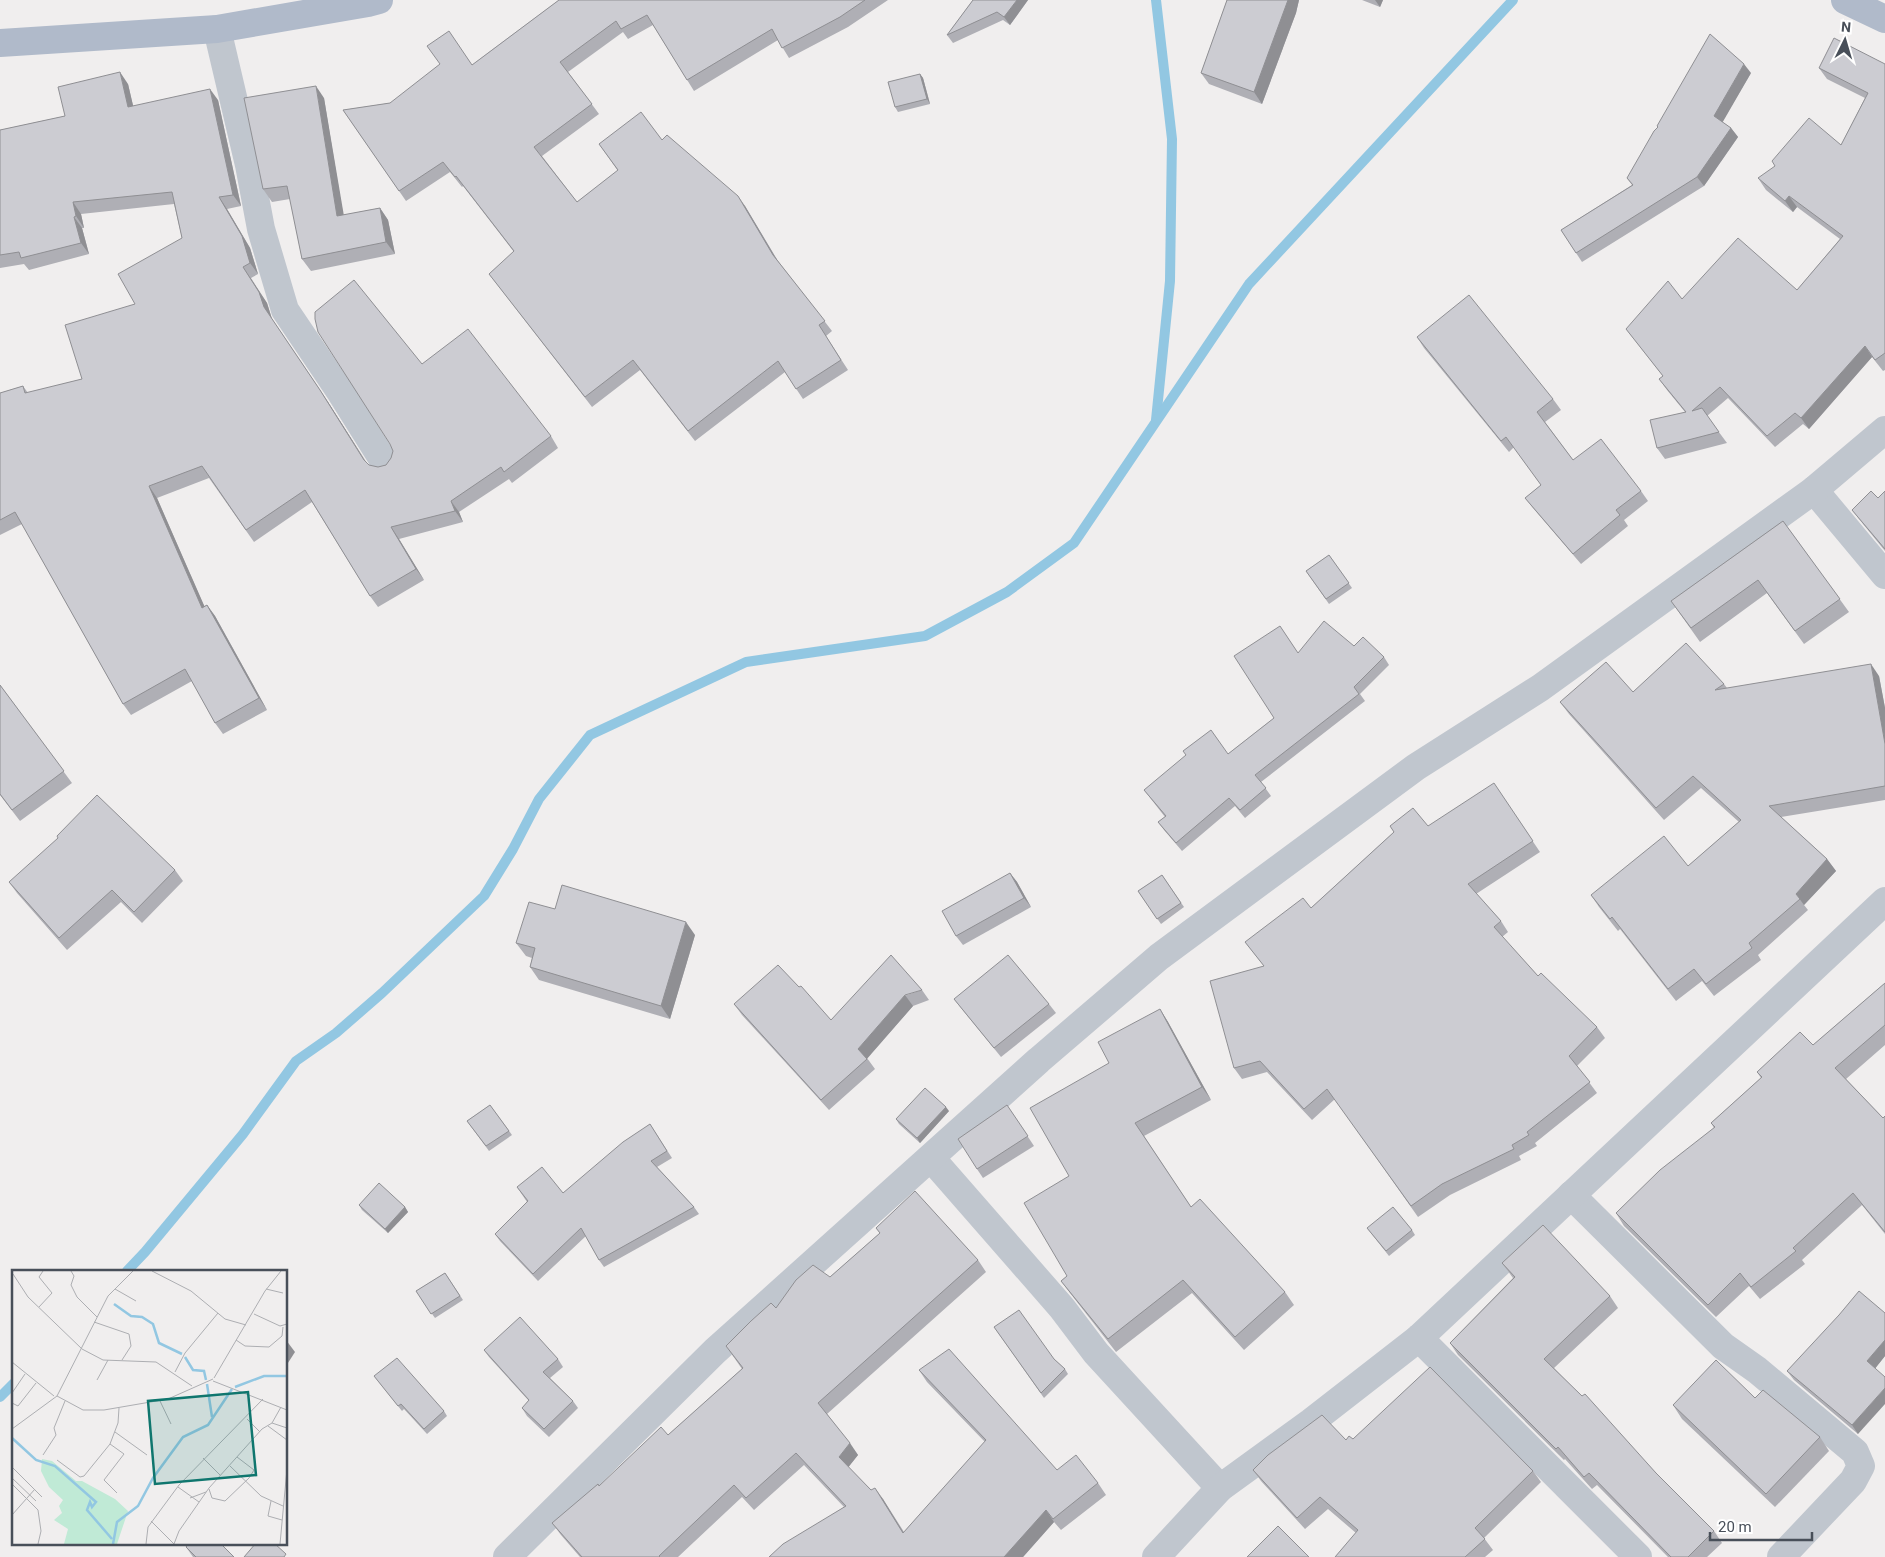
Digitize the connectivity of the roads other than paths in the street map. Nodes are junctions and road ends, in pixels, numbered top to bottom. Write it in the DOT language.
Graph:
graph roads {
  1 [pos="378,0"];
  2 [pos="1845,0"];
  3 [pos="1885,19"];
  4 [pos="217,29"];
  5 [pos="0,43"];
  6 [pos="1885,430"];
  7 [pos="385,463"];
  8 [pos="1814,490"];
  9 [pos="1885,575"];
  10 [pos="1885,901"];
  11 [pos="931,1158"];
  12 [pos="1572,1195"];
  13 [pos="1419,1338"];
  14 [pos="1220,1488"];
  15 [pos="507,1557"];
  16 [pos="1156,1557"];
  17 [pos="1638,1557"];
  18 [pos="1781,1557"];
  1 -- 4 [label="main road"];
  2 -- 3 [label="main road"];
  4 -- 5 [label="main road"];
  4 -- 7 [label="street"];
  6 -- 8 [label="street"];
  8 -- 9 [label="street"];
  8 -- 11 [label="street"];
  10 -- 12 [label="street"];
  11 -- 14 [label="street"];
  11 -- 15 [label="street"];
  12 -- 13 [label="street"];
  12 -- 18 [label="street"];
  13 -- 14 [label="street"];
  13 -- 17 [label="street"];
  14 -- 16 [label="street"];
}
